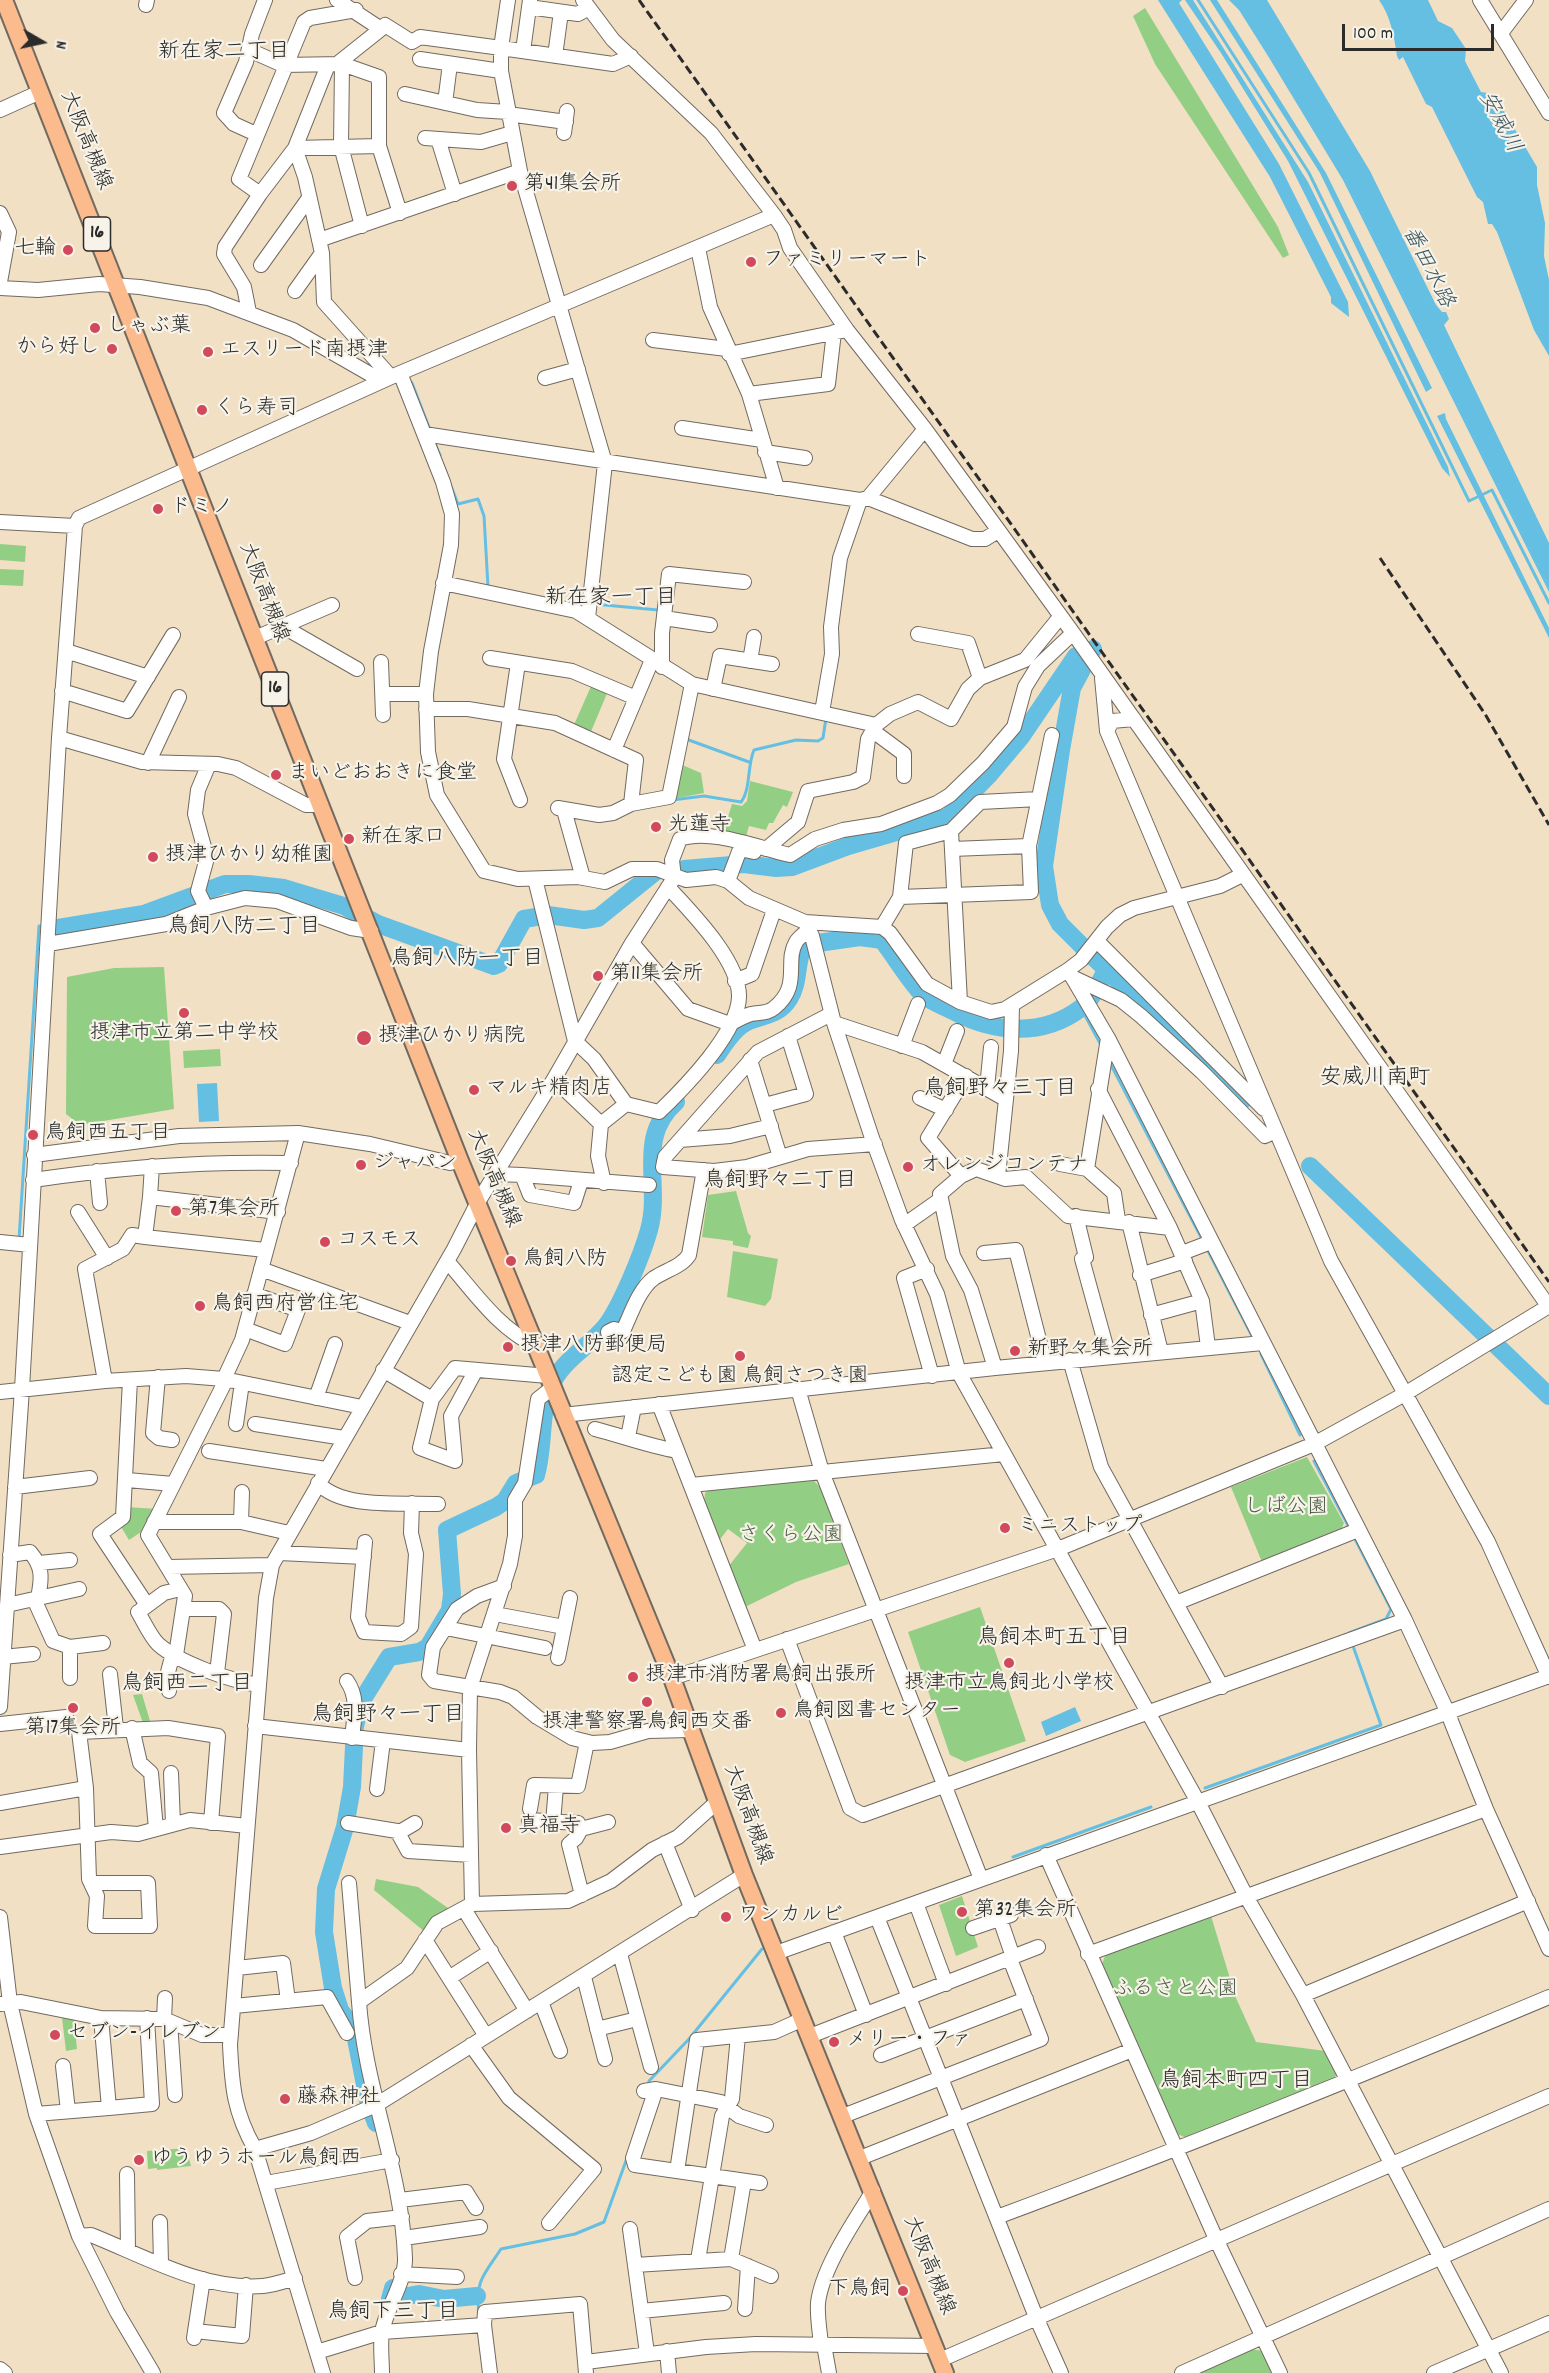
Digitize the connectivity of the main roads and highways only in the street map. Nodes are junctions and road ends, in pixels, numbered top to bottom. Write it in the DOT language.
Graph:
graph roads {
  1 [pos="4,0"];
  2 [pos="940,2359"];
  1 -- 2 [label="main road, 大阪高槻線 / 16"];
}
